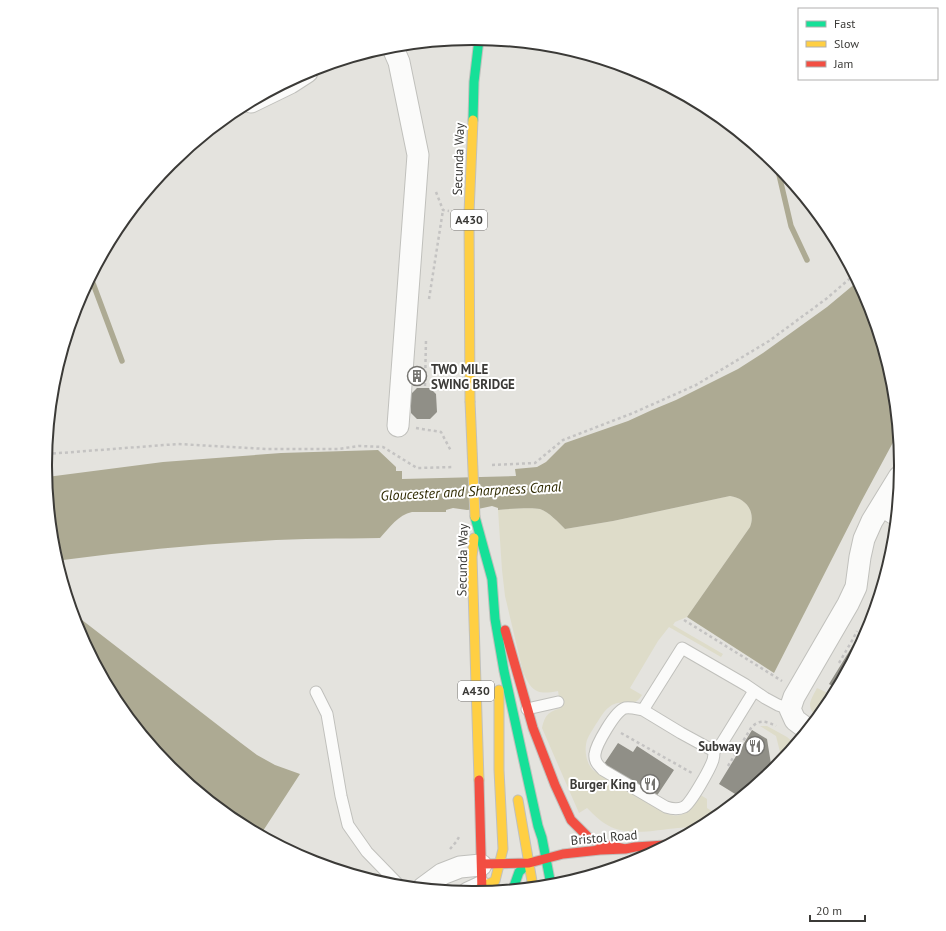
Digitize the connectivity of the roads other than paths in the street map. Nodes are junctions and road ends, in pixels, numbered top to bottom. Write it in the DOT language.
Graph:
graph roads {
  1 [pos="478,45"];
  2 [pos="395,52"];
  3 [pos="398,426"];
  4 [pos="892,498"];
  5 [pos="887,515"];
  6 [pos="475,517"];
  7 [pos="492,579"];
  8 [pos="495,619"];
  9 [pos="754,691"];
  10 [pos="316,692"];
  11 [pos="499,696"];
  12 [pos="558,702"];
  13 [pos="527,709"];
  14 [pos="790,709"];
  15 [pos="643,710"];
  16 [pos="803,726"];
  17 [pos="508,746"];
  18 [pos="714,750"];
  19 [pos="516,791"];
  20 [pos="650,847"];
  21 [pos="630,848"];
  22 [pos="638,852"];
  23 [pos="546,858"];
  24 [pos="528,863"];
  25 [pos="392,878"];
  26 [pos="550,879"];
  27 [pos="532,881"];
  28 [pos="429,883"];
  29 [pos="495,883"];
  1 -- 6 [label="main road, Secunda Way / A430, bridge"];
  2 -- 3 [label="street"];
  4 -- 5 [label="street"];
  5 -- 14 [label="street"];
  6 -- 7 [label="main road, Secunda Way / A430"];
  6 -- 29 [label="main road, Secunda Way / A430"];
  7 -- 8 [label="main road, Secunda Way / A430"];
  7 -- 13 [label="main road"];
  8 -- 11 [label="main road, A430"];
  8 -- 23 [label="main road, Secunda Way / A430"];
  9 -- 14 [label="lane"];
  9 -- 15 [label="lane"];
  9 -- 18 [label="lane"];
  10 -- 25 [label="lane"];
  11 -- 17 [label="main road, A430"];
  11 -- 29 [label="main road, A430"];
  12 -- 13 [label="lane"];
  13 -- 21 [label="main road"];
  14 -- 16 [label="street"];
  15 -- 18 [label="lane"];
  15 -- 18 [label="lane"];
  19 -- 24 [label="main road"];
  20 -- 21 [label="main road, Bristol Road"];
  21 -- 22 [label="main road"];
  21 -- 23 [label="main road, Bristol Road"];
  23 -- 24 [label="main road, Bristol Road"];
  23 -- 26 [label="main road, A430"];
  24 -- 27 [label="main road"];
  24 -- 29 [label="main road, Bristol Road"];
  24 -- 29 [label="main road"];
  28 -- 29 [label="street"];
}
